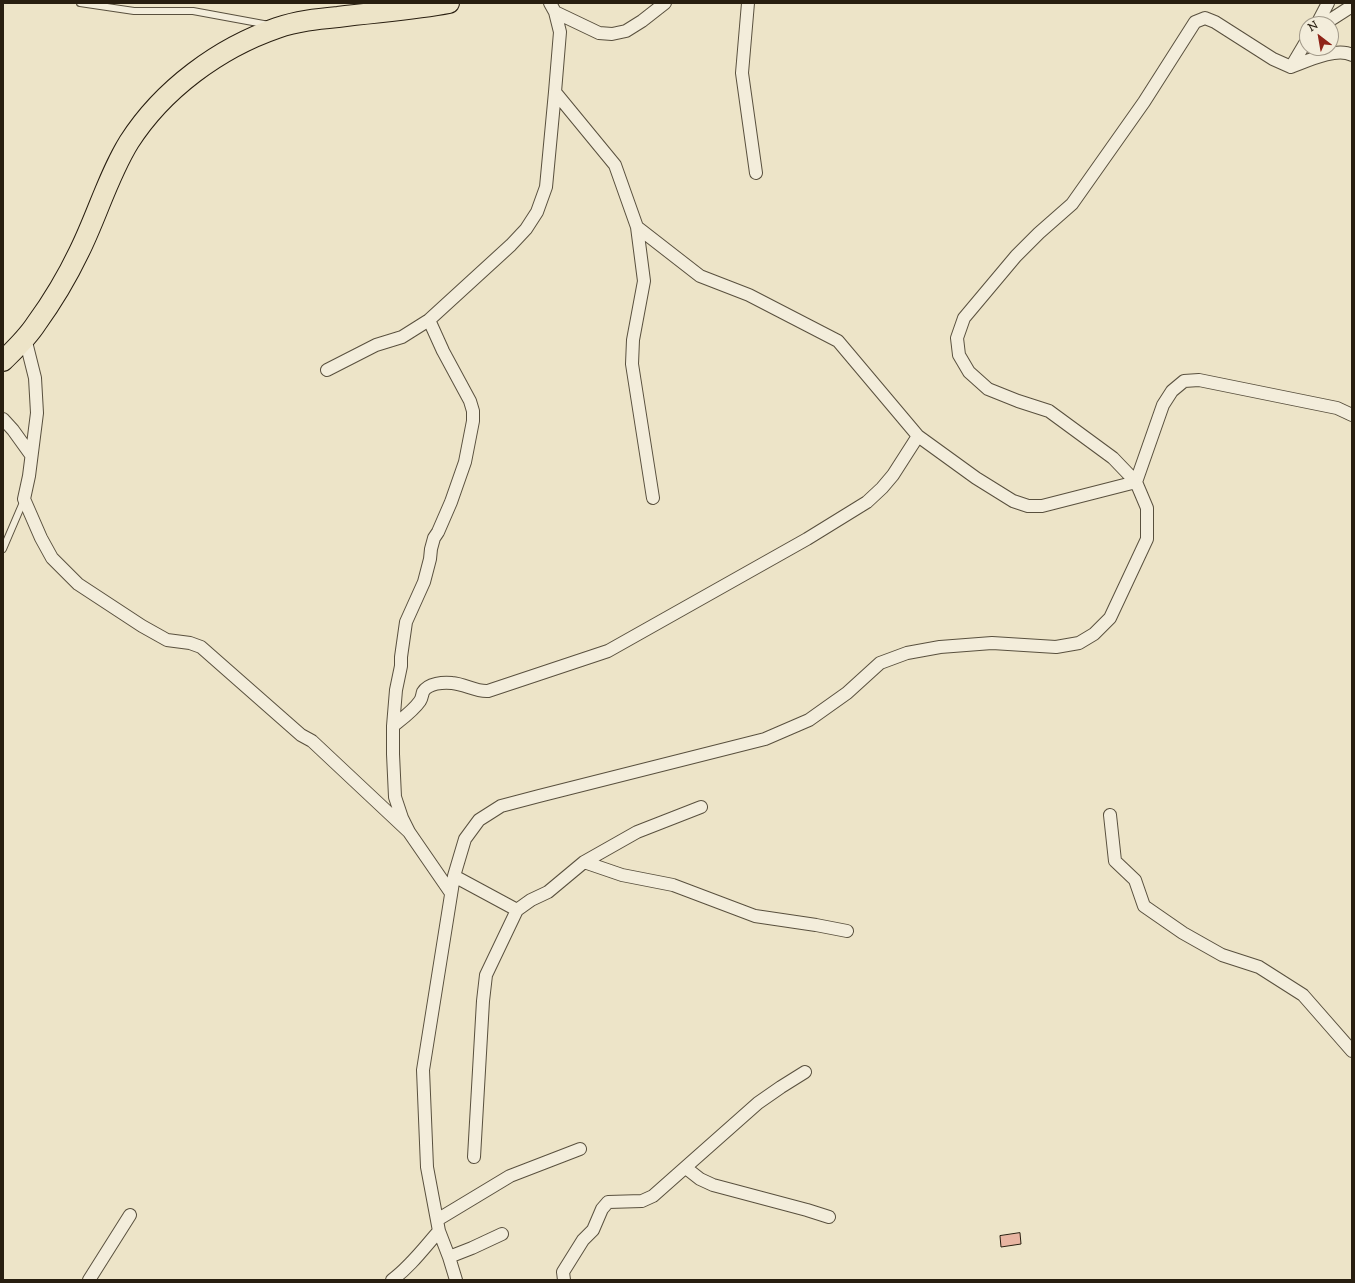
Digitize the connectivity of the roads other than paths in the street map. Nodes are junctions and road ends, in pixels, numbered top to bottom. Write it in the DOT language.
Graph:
graph roads {
  1 [pos="80,3"];
  2 [pos="449,3"];
  3 [pos="665,3"];
  4 [pos="748,3"];
  5 [pos="1328,3"];
  6 [pos="1352,6"];
  7 [pos="553,7"];
  8 [pos="1321,16"];
  9 [pos="1336,16"];
  10 [pos="279,27"];
  11 [pos="1299,54"];
  12 [pos="1352,55"];
  13 [pos="1291,67"];
  14 [pos="555,92"];
  15 [pos="756,173"];
  16 [pos="637,227"];
  17 [pos="429,320"];
  18 [pos="25,338"];
  19 [pos="3,361"];
  20 [pos="327,370"];
  21 [pos="1352,403"];
  22 [pos="1337,408"];
  23 [pos="1352,414"];
  24 [pos="3,419"];
  25 [pos="918,436"];
  26 [pos="31,455"];
  27 [pos="1136,482"];
  28 [pos="653,498"];
  29 [pos="24,499"];
  30 [pos="3,550"];
  31 [pos="393,726"];
  32 [pos="701,807"];
  33 [pos="1110,815"];
  34 [pos="409,832"];
  35 [pos="584,862"];
  36 [pos="454,876"];
  37 [pos="451,893"];
  38 [pos="517,910"];
  39 [pos="847,932"];
  40 [pos="1352,1051"];
  41 [pos="805,1072"];
  42 [pos="580,1149"];
  43 [pos="474,1157"];
  44 [pos="686,1168"];
  45 [pos="130,1215"];
  46 [pos="830,1217"];
  47 [pos="438,1226"];
  48 [pos="502,1234"];
  49 [pos="449,1256"];
  50 [pos="89,1280"];
  51 [pos="392,1280"];
  52 [pos="456,1280"];
  53 [pos="564,1280"];
  1 -- 10 [label="lane"];
  2 -- 10 [label="main road"];
  3 -- 7 [label="street"];
  4 -- 15 [label="street"];
  5 -- 8 [label="street"];
  6 -- 9 [label="street"];
  7 -- 14 [label="street"];
  10 -- 18 [label="main road"];
  11 -- 13 [label="street"];
  12 -- 13 [label="street"];
  13 -- 27 [label="street"];
  14 -- 16 [label="street"];
  14 -- 17 [label="street"];
  16 -- 25 [label="street"];
  16 -- 28 [label="street"];
  17 -- 20 [label="street"];
  17 -- 31 [label="street"];
  18 -- 19 [label="main road"];
  18 -- 26 [label="street"];
  21 -- 22 [label="street"];
  22 -- 23 [label="street"];
  22 -- 27 [label="street"];
  24 -- 26 [label="street"];
  25 -- 27 [label="street"];
  25 -- 31 [label="street"];
  26 -- 29 [label="street"];
  27 -- 36 [label="street"];
  29 -- 30 [label="lane"];
  29 -- 34 [label="street"];
  31 -- 34 [label="street"];
  32 -- 35 [label="street"];
  33 -- 40 [label="street"];
  34 -- 37 [label="street"];
  35 -- 38 [label="street"];
  35 -- 39 [label="street"];
  36 -- 37 [label="street"];
  36 -- 38 [label="street"];
  37 -- 47 [label="street"];
  38 -- 43 [label="street"];
  41 -- 44 [label="street"];
  42 -- 47 [label="street"];
  44 -- 46 [label="street"];
  44 -- 53 [label="street"];
  45 -- 50 [label="street"];
  47 -- 49 [label="street"];
  47 -- 51 [label="street"];
  48 -- 49 [label="street"];
  49 -- 52 [label="street"];
}
